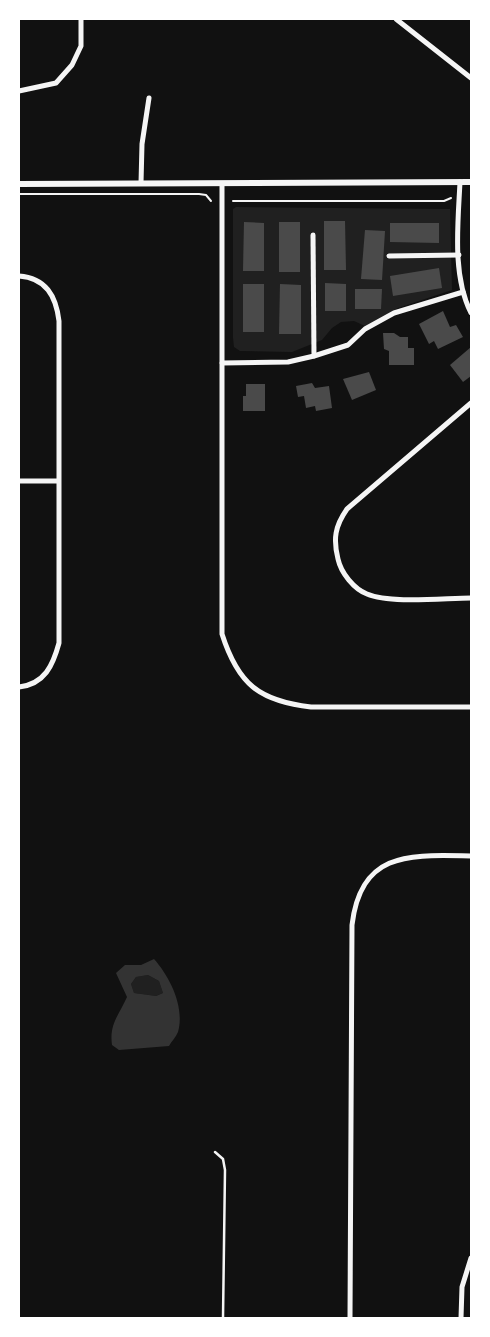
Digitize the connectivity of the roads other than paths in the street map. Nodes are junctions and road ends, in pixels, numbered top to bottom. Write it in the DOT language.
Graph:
graph roads {
  1 [pos="81,19"];
  2 [pos="396,19"];
  3 [pos="471,78"];
  4 [pos="19,91"];
  5 [pos="149,98"];
  6 [pos="460,182"];
  7 [pos="471,182"];
  8 [pos="141,183"];
  9 [pos="19,184"];
  10 [pos="222,185"];
  11 [pos="313,235"];
  12 [pos="459,255"];
  13 [pos="390,256"];
  14 [pos="19,276"];
  15 [pos="463,292"];
  16 [pos="471,313"];
  17 [pos="314,356"];
  18 [pos="222,364"];
  19 [pos="471,403"];
  20 [pos="58,481"];
  21 [pos="19,482"];
  22 [pos="471,598"];
  23 [pos="19,687"];
  24 [pos="471,707"];
  25 [pos="471,856"];
  26 [pos="215,1152"];
  27 [pos="471,1258"];
  28 [pos="223,1318"];
  29 [pos="350,1318"];
  30 [pos="461,1318"];
  1 -- 4 [label="street"];
  2 -- 3 [label="street"];
  5 -- 8 [label="street"];
  6 -- 7 [label="street"];
  6 -- 10 [label="street"];
  6 -- 12 [label="street"];
  8 -- 9 [label="street"];
  8 -- 10 [label="street"];
  10 -- 18 [label="street"];
  11 -- 17 [label="street"];
  12 -- 13 [label="street"];
  12 -- 15 [label="street"];
  14 -- 20 [label="street"];
  15 -- 16 [label="street"];
  15 -- 17 [label="street"];
  17 -- 18 [label="street"];
  18 -- 24 [label="street"];
  19 -- 22 [label="street"];
  20 -- 21 [label="street"];
  20 -- 23 [label="street"];
  25 -- 29 [label="street"];
  26 -- 28 [label="lane"];
  27 -- 30 [label="street"];
}
